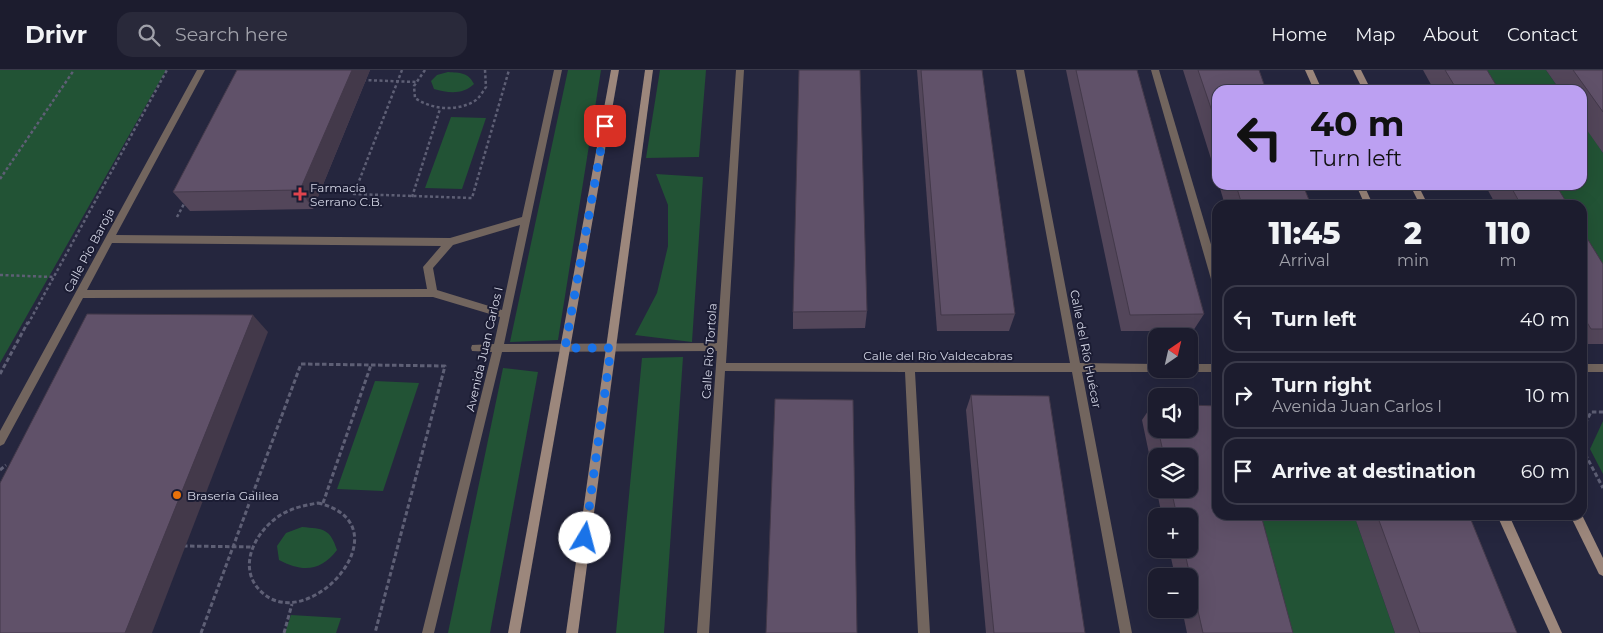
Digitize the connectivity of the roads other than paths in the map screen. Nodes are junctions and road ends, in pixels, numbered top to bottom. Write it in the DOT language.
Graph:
graph roads {
  1 [pos="201,70"];
  2 [pos="558,70"];
  3 [pos="615,70"];
  4 [pos="649,70"];
  5 [pos="740,70"];
  6 [pos="1020,70"];
  7 [pos="1155,70"];
  8 [pos="1309,70"];
  9 [pos="1357,70"];
  10 [pos="1316,85"];
  11 [pos="1364,85"];
  12 [pos="526,220"];
  13 [pos="110,239"];
  14 [pos="450,242"];
  15 [pos="1212,265"];
  16 [pos="433,293"];
  17 [pos="80,294"];
  18 [pos="505,315"];
  19 [pos="722,347"];
  20 [pos="476,348"];
  21 [pos="565,348"];
  22 [pos="611,348"];
  23 [pos="498,349"];
  24 [pos="720,367"];
  25 [pos="910,367"];
  26 [pos="1076,368"];
  27 [pos="1148,368"];
  28 [pos="1198,368"];
  29 [pos="1212,368"];
  30 [pos="1587,368"];
  31 [pos="1603,368"];
  32 [pos="0,441"];
  33 [pos="1505,520"];
  34 [pos="1578,520"];
  35 [pos="1603,570"];
  36 [pos="428,633"];
  37 [pos="514,633"];
  38 [pos="572,633"];
  39 [pos="703,633"];
  40 [pos="924,633"];
  41 [pos="1126,633"];
  42 [pos="1556,633"];
  1 -- 13 [label="street, Calle Pio Baroja"];
  2 -- 12 [label="street, Avenida Juan Carlos I"];
  3 -- 21 [label="main road"];
  4 -- 22 [label="main road"];
  5 -- 19 [label="street, Calle Rio Tortola"];
  6 -- 26 [label="street, Calle del Río Huécar"];
  7 -- 15 [label="street"];
  8 -- 10 [label="main road"];
  9 -- 11 [label="main road"];
  12 -- 14 [label="street"];
  12 -- 18 [label="street, Avenida Juan Carlos I"];
  13 -- 14 [label="street"];
  13 -- 17 [label="street, Calle Pio Baroja"];
  14 -- 16 [label="street"];
  16 -- 17 [label="street"];
  16 -- 18 [label="street"];
  17 -- 32 [label="street, Calle Pio Baroja"];
  18 -- 23 [label="street, Avenida Juan Carlos I"];
  19 -- 22 [label="street"];
  19 -- 24 [label="street, Calle Rio Tortola"];
  20 -- 23 [label="street"];
  21 -- 22 [label="street"];
  21 -- 23 [label="street"];
  21 -- 37 [label="main road"];
  22 -- 38 [label="main road"];
  23 -- 36 [label="street, Avenida Juan Carlos I"];
  24 -- 25 [label="street, Calle del Río Valdecabras"];
  24 -- 39 [label="street, Calle Rio Tortola"];
  25 -- 26 [label="street, Calle del Río Valdecabras"];
  25 -- 40 [label="street"];
  26 -- 27 [label="street, Calle del Río Valdecabras"];
  26 -- 41 [label="street, Calle del Río Huécar"];
  28 -- 29 [label="street"];
  30 -- 31 [label="street"];
  33 -- 42 [label="main road"];
  34 -- 35 [label="main road"];
}
